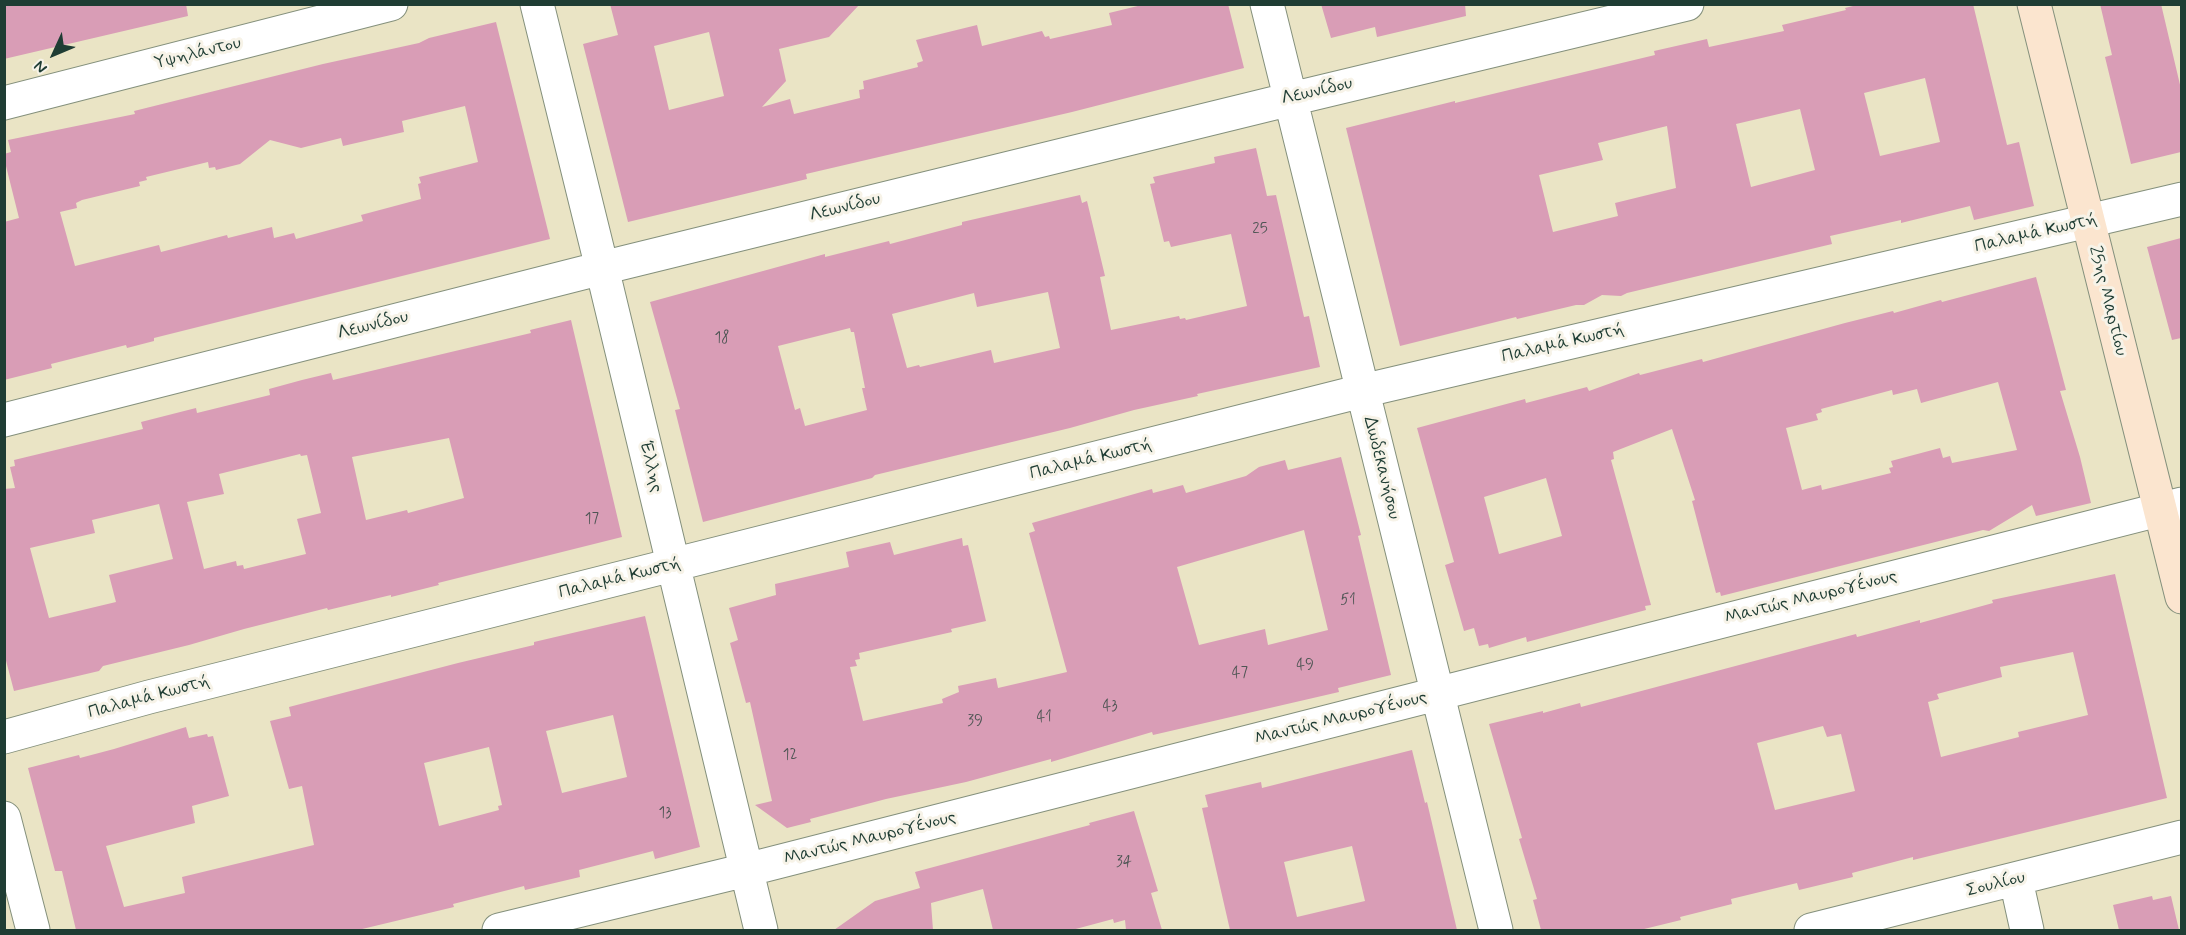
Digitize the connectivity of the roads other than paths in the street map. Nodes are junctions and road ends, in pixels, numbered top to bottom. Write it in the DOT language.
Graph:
graph roads {
  1 [pos="392,4"];
  2 [pos="537,4"];
  3 [pos="1267,4"];
  4 [pos="1687,4"];
  5 [pos="2034,4"];
  6 [pos="1291,99"];
  7 [pos="4,103"];
  8 [pos="2181,199"];
  9 [pos="2087,222"];
  10 [pos="602,268"];
  11 [pos="1362,391"];
  12 [pos="4,420"];
  13 [pos="2170,506"];
  14 [pos="673,566"];
  15 [pos="2181,597"];
  16 [pos="1438,695"];
  17 [pos="4,737"];
  18 [pos="4,818"];
  19 [pos="2181,837"];
  20 [pos="746,870"];
  21 [pos="2016,880"];
  22 [pos="33,930"];
  23 [pos="499,930"];
  24 [pos="761,930"];
  25 [pos="1496,930"];
  26 [pos="1811,930"];
  27 [pos="2027,930"];
  1 -- 7 [label="street, Υψηλάντου"];
  2 -- 10 [label="street, Έλλης"];
  3 -- 6 [label="street, Δωδεκανήσου"];
  4 -- 6 [label="street, Λεωνίδου"];
  5 -- 9 [label="main road, 25ης Μαρτίου"];
  6 -- 10 [label="street, Λεωνίδου"];
  6 -- 11 [label="street, Δωδεκανήσου"];
  8 -- 9 [label="street, Παλαμά Κωστή"];
  9 -- 11 [label="street, Παλαμά Κωστή"];
  9 -- 13 [label="main road, 25ης Μαρτίου"];
  10 -- 12 [label="street, Λεωνίδου"];
  10 -- 14 [label="street, Έλλης"];
  11 -- 14 [label="street, Παλαμά Κωστή"];
  11 -- 16 [label="street, Δωδεκανήσου"];
  13 -- 15 [label="main road, 25ης Μαρτίου"];
  13 -- 16 [label="street, Μαντώς Μαυρογένους"];
  14 -- 17 [label="street, Παλαμά Κωστή"];
  14 -- 20 [label="street, Έλλης"];
  16 -- 20 [label="street, Μαντώς Μαυρογένους"];
  16 -- 25 [label="street, Δωδεκανήσου"];
  18 -- 22 [label="street"];
  19 -- 21 [label="street, Σουλίου"];
  20 -- 23 [label="street, Μαντώς Μαυρογένους"];
  20 -- 24 [label="street, Έλλης"];
  21 -- 26 [label="street, Σουλίου"];
  21 -- 27 [label="street"];
}
